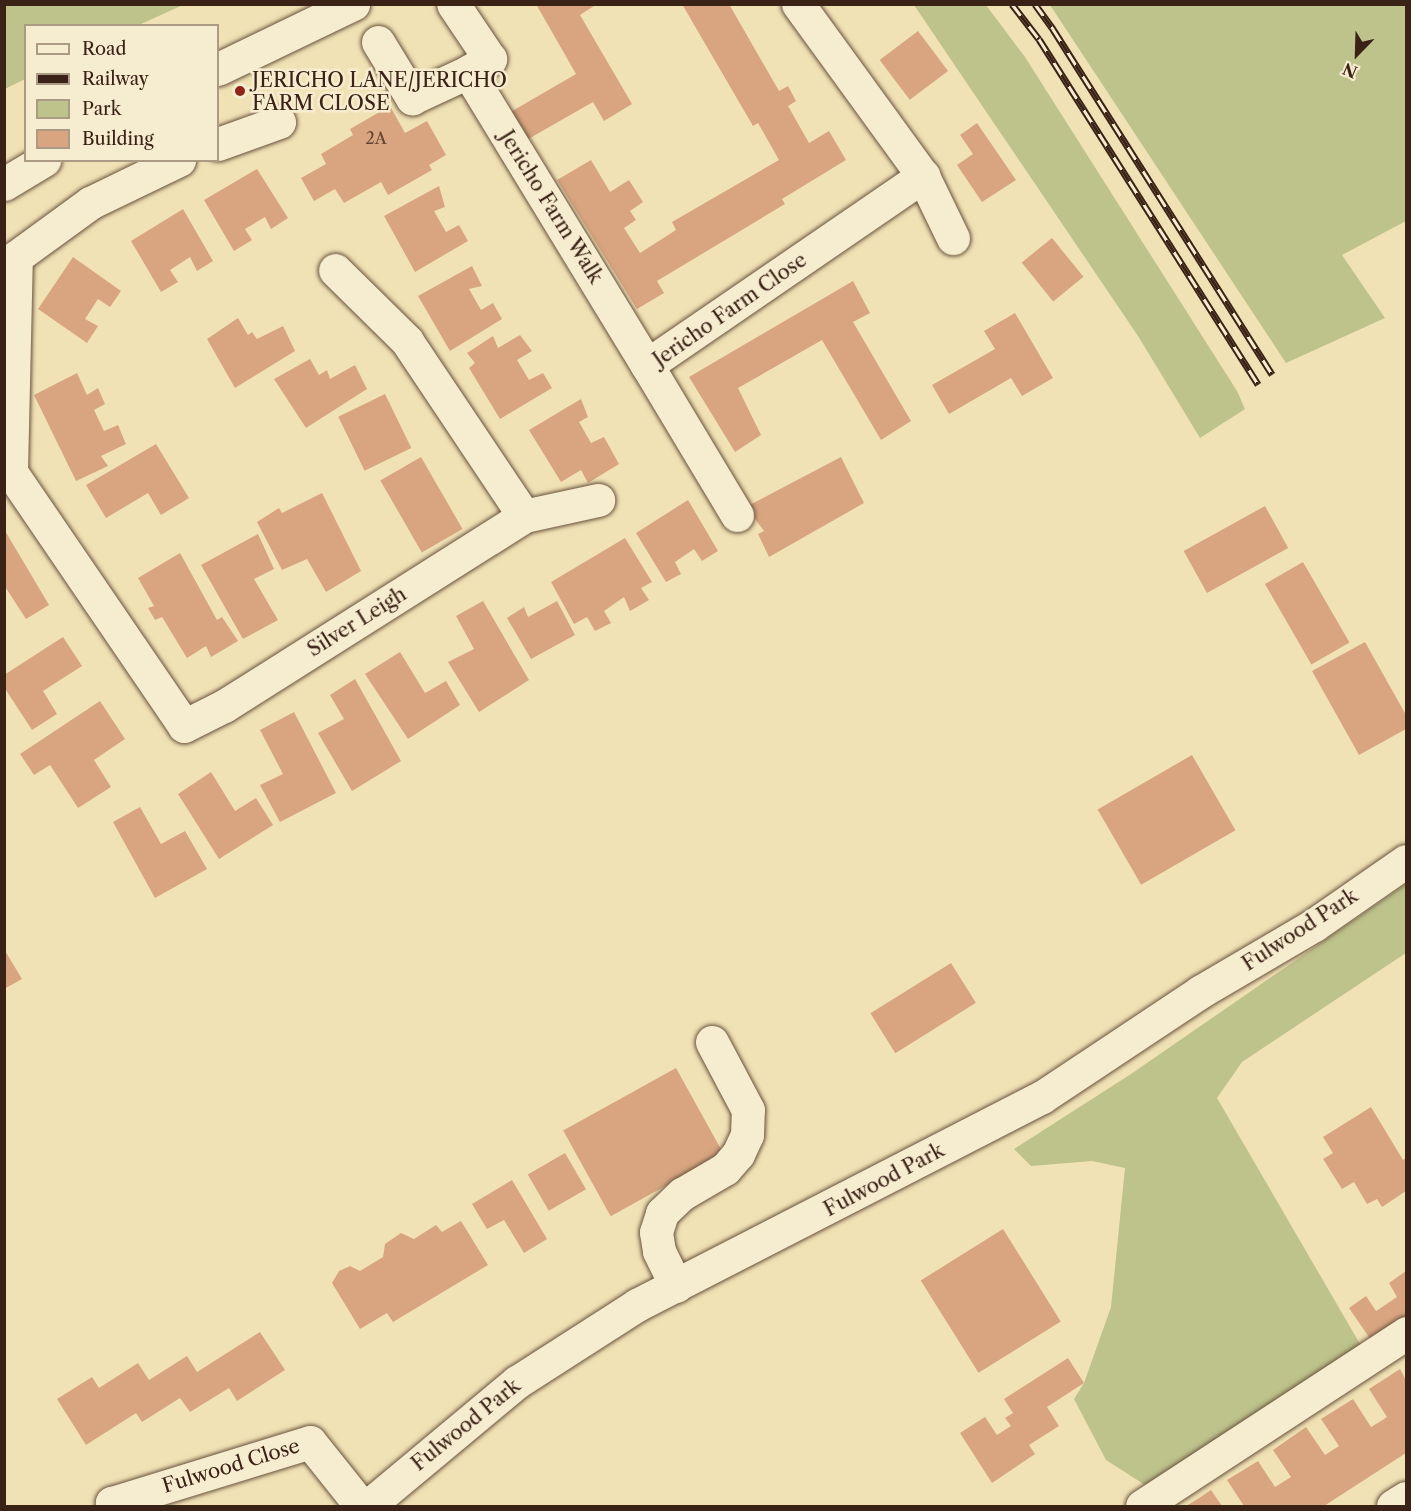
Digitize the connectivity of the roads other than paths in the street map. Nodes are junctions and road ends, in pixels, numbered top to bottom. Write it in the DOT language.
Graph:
graph roads {
  1 [pos="353,4"];
  2 [pos="453,4"];
  3 [pos="798,4"];
  4 [pos="378,42"];
  5 [pos="491,60"];
  6 [pos="219,69"];
  7 [pos="279,122"];
  8 [pos="219,144"];
  9 [pos="41,162"];
  10 [pos="175,162"];
  11 [pos="923,176"];
  12 [pos="4,184"];
  13 [pos="952,238"];
  14 [pos="336,270"];
  15 [pos="647,365"];
  16 [pos="8,474"];
  17 [pos="598,500"];
  18 [pos="737,515"];
  19 [pos="524,516"];
  20 [pos="1407,861"];
  21 [pos="712,1042"];
  22 [pos="676,1286"];
  23 [pos="1407,1333"];
  24 [pos="1407,1498"];
  25 [pos="114,1506"];
  26 [pos="361,1506"];
  27 [pos="368,1506"];
  28 [pos="1142,1506"];
  29 [pos="1393,1506"];
  1 -- 6 [label="street"];
  2 -- 5 [label="street, Jericho Farm Walk"];
  3 -- 11 [label="street"];
  4 -- 5 [label="street"];
  5 -- 15 [label="street, Jericho Farm Walk"];
  7 -- 8 [label="street"];
  9 -- 12 [label="street"];
  10 -- 16 [label="street, Silver Leigh"];
  11 -- 13 [label="street"];
  11 -- 15 [label="street, Jericho Farm Close"];
  14 -- 19 [label="street"];
  15 -- 18 [label="street, Jericho Farm Close"];
  16 -- 19 [label="street, Silver Leigh"];
  17 -- 19 [label="street"];
  20 -- 22 [label="street, Fulwood Park"];
  21 -- 22 [label="street"];
  22 -- 27 [label="street, Fulwood Park"];
  23 -- 28 [label="street"];
  24 -- 29 [label="street"];
  25 -- 26 [label="street, Fulwood Close"];
}
